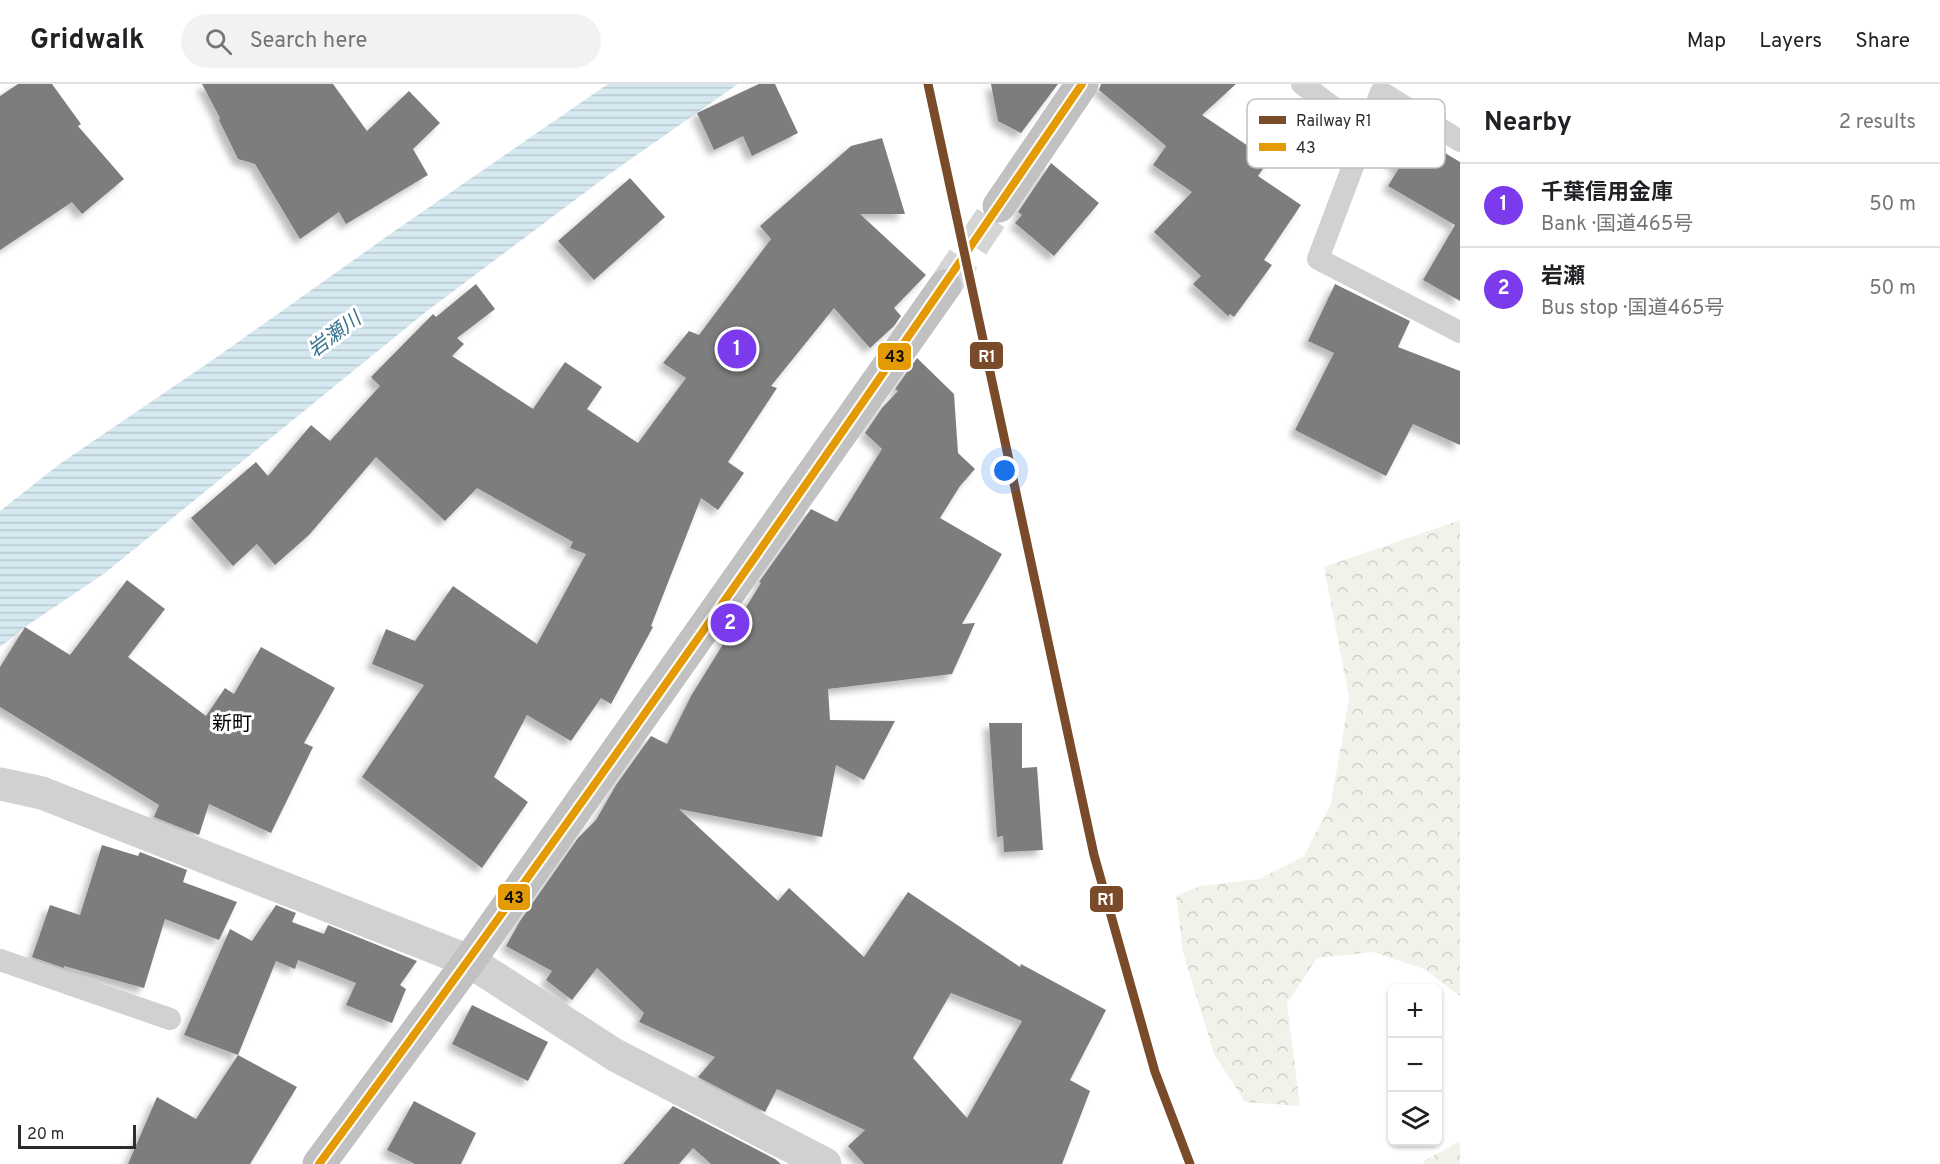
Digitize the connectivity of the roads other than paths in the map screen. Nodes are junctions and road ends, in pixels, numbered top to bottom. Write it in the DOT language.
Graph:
graph roads {
  1 [pos="1082,84"];
  2 [pos="1302,84"];
  3 [pos="1322,99"];
  4 [pos="1378,99"];
  5 [pos="1391,99"];
  6 [pos="1445,132"];
  7 [pos="1460,141"];
  8 [pos="1352,168"];
  9 [pos="999,206"];
  10 [pos="945,286"];
  11 [pos="1460,332"];
  12 [pos="0,784"];
  13 [pos="0,960"];
  14 [pos="469,961"];
  15 [pos="170,1019"];
  16 [pos="319,1164"];
  17 [pos="825,1164"];
  1 -- 9 [label="highway"];
  2 -- 3 [label="lane"];
  4 -- 5 [label="lane"];
  6 -- 7 [label="lane"];
  8 -- 11 [label="lane"];
  10 -- 14 [label="highway"];
  12 -- 14 [label="street"];
  13 -- 15 [label="lane"];
  14 -- 16 [label="highway"];
  14 -- 17 [label="street"];
}
